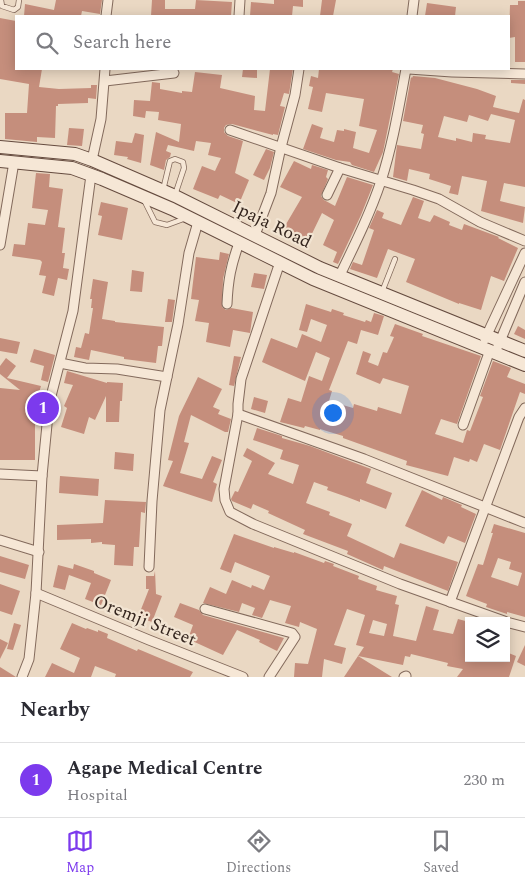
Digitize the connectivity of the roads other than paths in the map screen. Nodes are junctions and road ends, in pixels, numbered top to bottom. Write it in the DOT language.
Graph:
graph roads {
  1 [pos="1,0"];
  2 [pos="19,0"];
  3 [pos="108,0"];
  4 [pos="240,0"];
  5 [pos="414,0"];
  6 [pos="106,15"];
  7 [pos="239,15"];
  8 [pos="412,15"];
  9 [pos="105,70"];
  10 [pos="299,70"];
  11 [pos="407,70"];
  12 [pos="431,70"];
  13 [pos="174,73"];
  14 [pos="525,74"];
  15 [pos="105,81"];
  16 [pos="230,130"];
  17 [pos="0,147"];
  18 [pos="281,147"];
  19 [pos="92,160"];
  20 [pos="0,161"];
  21 [pos="14,162"];
  22 [pos="340,168"];
  23 [pos="91,175"];
  24 [pos="381,180"];
  25 [pos="162,191"];
  26 [pos="327,195"];
  27 [pos="175,196"];
  28 [pos="142,197"];
  29 [pos="194,215"];
  30 [pos="255,236"];
  31 [pos="525,241"];
  32 [pos="240,243"];
  33 [pos="0,245"];
  34 [pos="525,253"];
  35 [pos="395,259"];
  36 [pos="280,262"];
  37 [pos="340,275"];
  38 [pos="525,282"];
  39 [pos="382,293"];
  40 [pos="227,304"];
  41 [pos="494,337"];
  42 [pos="488,350"];
  43 [pos="525,350"];
  44 [pos="60,363"];
  45 [pos="525,365"];
  46 [pos="167,377"];
  47 [pos="525,408"];
  48 [pos="238,414"];
  49 [pos="463,425"];
  50 [pos="0,474"];
  51 [pos="42,476"];
  52 [pos="486,508"];
  53 [pos="525,524"];
  54 [pos="0,540"];
  55 [pos="39,552"];
  56 [pos="149,567"];
  57 [pos="36,593"];
  58 [pos="450,602"];
  59 [pos="206,609"];
  60 [pos="493,617"];
  61 [pos="510,623"];
  62 [pos="525,628"];
  63 [pos="22,677"];
  64 [pos="244,677"];
  65 [pos="269,677"];
  1 -- 2 [label="lane"];
  3 -- 6 [label="street"];
  4 -- 7 [label="street"];
  5 -- 8 [label="street"];
  9 -- 15 [label="street"];
  10 -- 18 [label="street"];
  11 -- 24 [label="street"];
  12 -- 14 [label="street"];
  13 -- 15 [label="street"];
  15 -- 19 [label="street"];
  16 -- 18 [label="street"];
  17 -- 19 [label="main road, Ipaja Road"];
  18 -- 22 [label="street"];
  18 -- 30 [label="street"];
  19 -- 25 [label="main road, Ipaja Road"];
  20 -- 21 [label="main road, Ipaja Road"];
  21 -- 23 [label="main road, Ipaja Road"];
  21 -- 33 [label="street"];
  22 -- 24 [label="street"];
  22 -- 26 [label="street"];
  23 -- 28 [label="main road, Ipaja Road"];
  23 -- 44 [label="street"];
  24 -- 31 [label="street"];
  24 -- 37 [label="street"];
  25 -- 27 [label="main road, Ipaja Road"];
  25 -- 27 [label="lane"];
  27 -- 29 [label="main road, Ipaja Road"];
  28 -- 29 [label="main road, Ipaja Road"];
  28 -- 29 [label="lane"];
  29 -- 30 [label="main road, Ipaja Road"];
  29 -- 32 [label="main road, Ipaja Road"];
  29 -- 46 [label="street"];
  30 -- 37 [label="main road, Ipaja Road"];
  32 -- 36 [label="main road, Ipaja Road"];
  32 -- 40 [label="street"];
  34 -- 41 [label="street"];
  35 -- 39 [label="lane"];
  36 -- 42 [label="main road, Ipaja Road"];
  36 -- 48 [label="street"];
  37 -- 39 [label="main road, Ipaja Road"];
  38 -- 41 [label="street"];
  39 -- 41 [label="main road, Ipaja Road"];
  41 -- 42 [label="street"];
  41 -- 42 [label="street"];
  41 -- 43 [label="main road, Ipaja Road"];
  42 -- 45 [label="main road, Ipaja Road"];
  42 -- 49 [label="street"];
  44 -- 46 [label="street"];
  44 -- 51 [label="street"];
  46 -- 56 [label="street"];
  47 -- 52 [label="street"];
  48 -- 52 [label="street"];
  48 -- 58 [label="street"];
  50 -- 51 [label="street"];
  51 -- 55 [label="street"];
  52 -- 53 [label="street"];
  52 -- 58 [label="street"];
  54 -- 55 [label="street"];
  55 -- 57 [label="street"];
  57 -- 63 [label="street"];
  57 -- 64 [label="street, Oremji Street"];
  58 -- 60 [label="street"];
  59 -- 65 [label="street"];
  61 -- 62 [label="street"];
}
